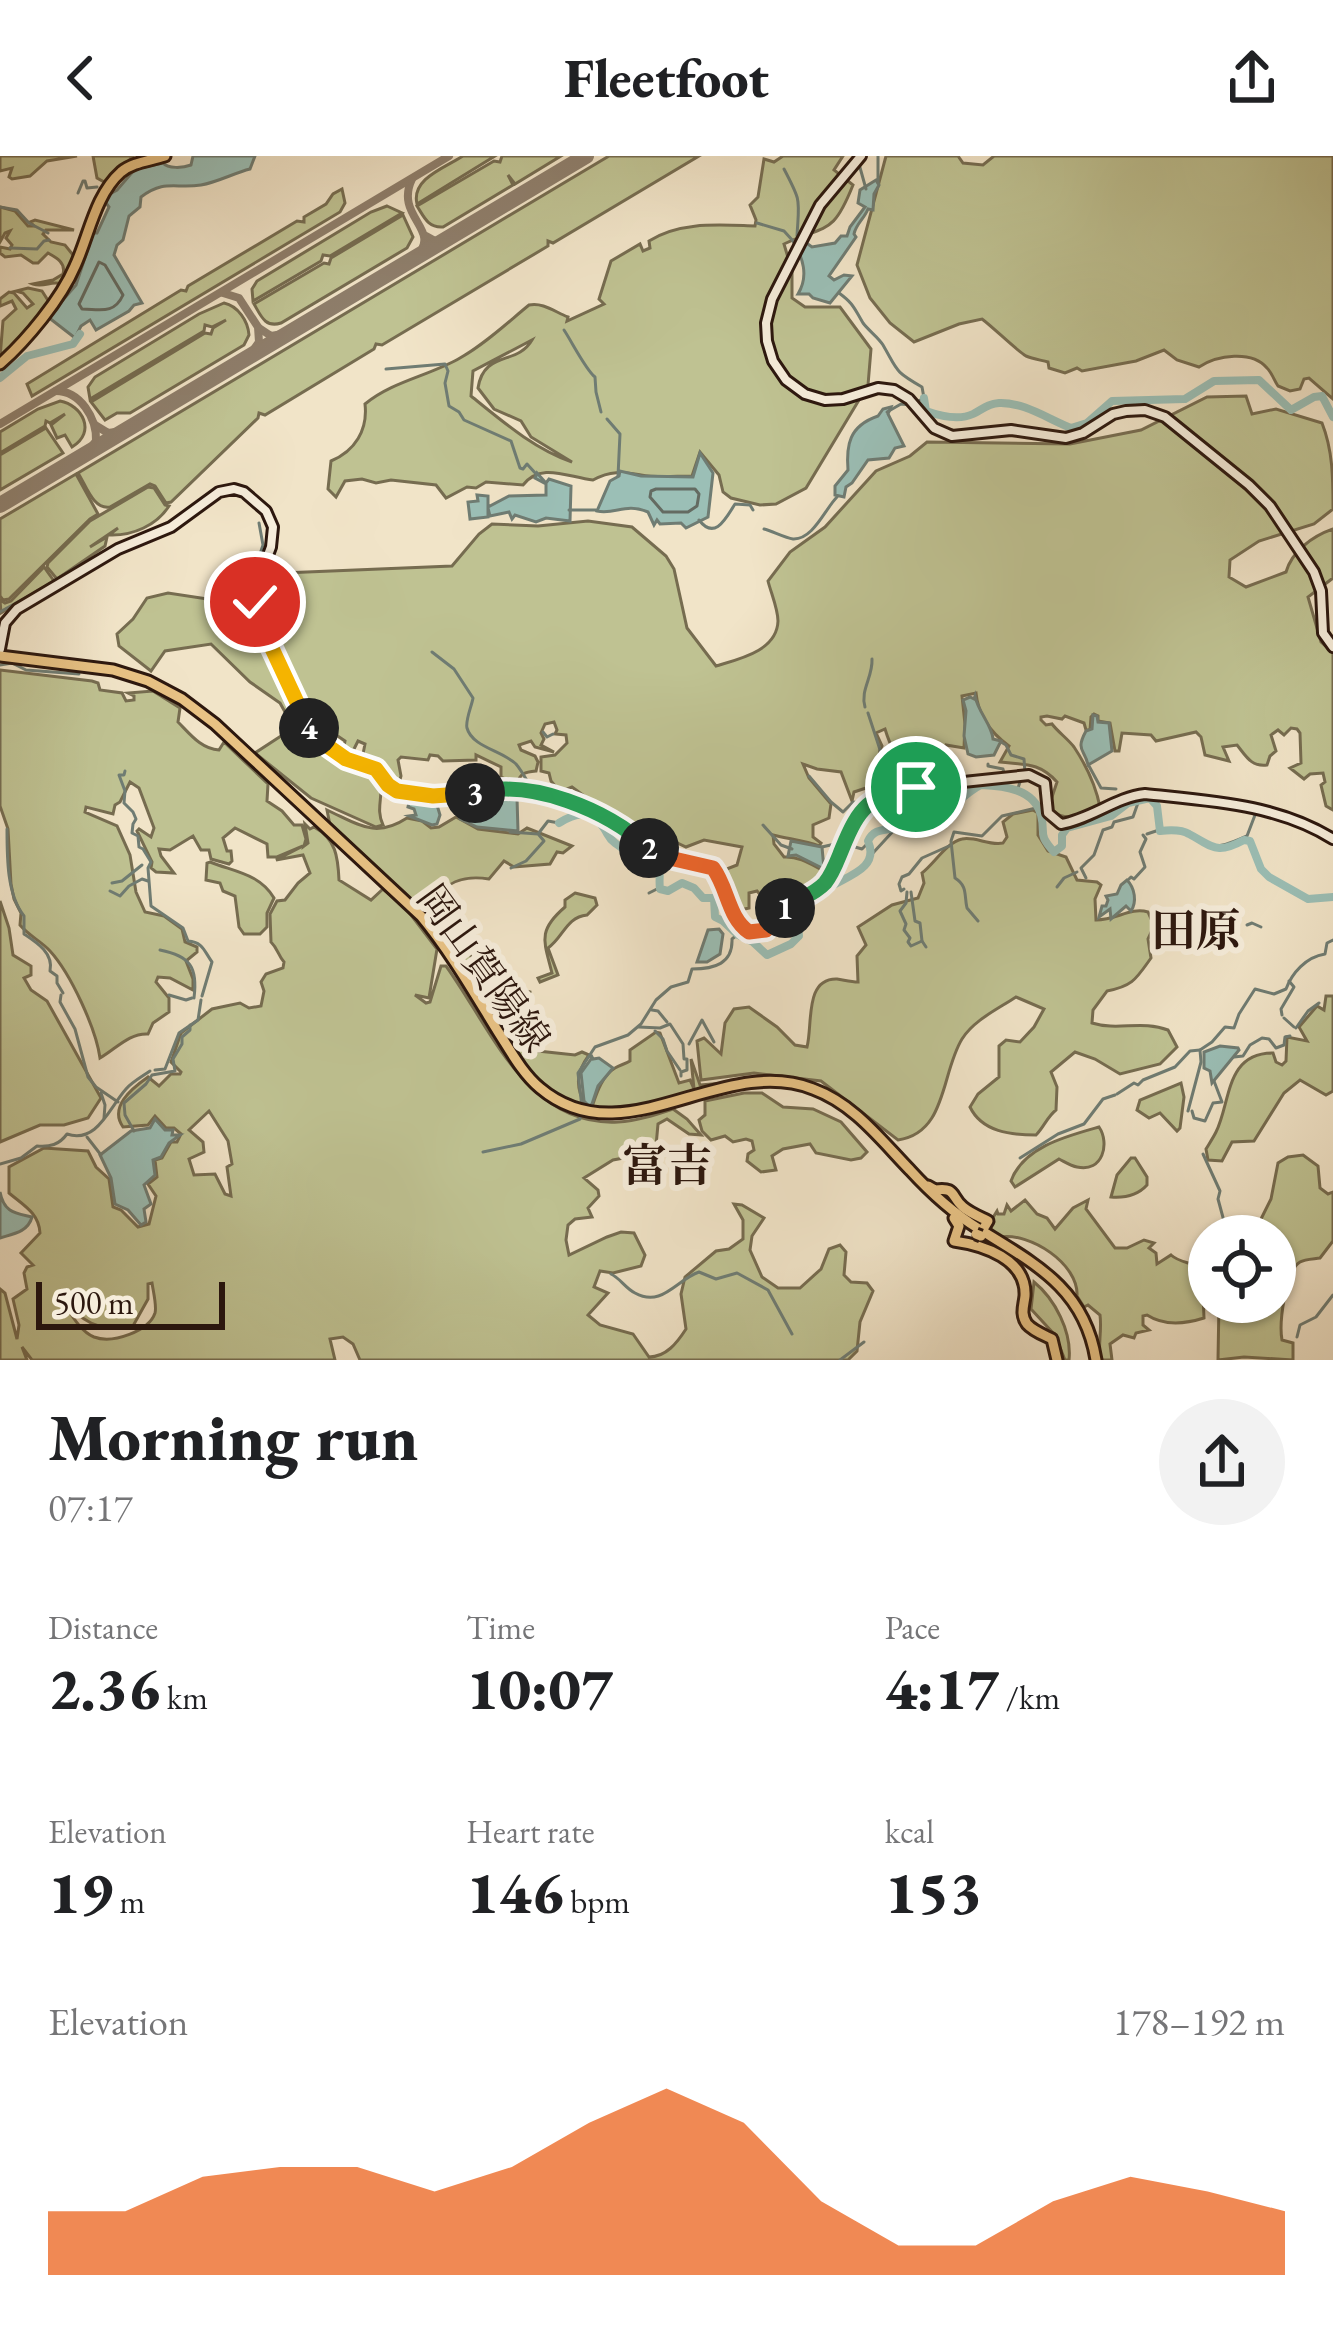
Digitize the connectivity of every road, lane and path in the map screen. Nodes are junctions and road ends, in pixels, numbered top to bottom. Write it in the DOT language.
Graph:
graph roads {
  1 [pos="165,156"];
  2 [pos="859,159"];
  3 [pos="0,364"];
  4 [pos="1333,646"];
  5 [pos="0,654"];
  6 [pos="1333,839"];
  7 [pos="598,1116"];
  8 [pos="910,1171"];
  9 [pos="946,1189"];
  10 [pos="940,1204"];
  11 [pos="964,1219"];
  12 [pos="980,1235"];
  13 [pos="1057,1360"];
  14 [pos="1095,1360"];
  1 -- 3 [label="main road"];
  2 -- 4 [label="main road"];
  5 -- 6 [label="main road"];
  5 -- 7 [label="main road, 岡山賀陽線"];
  7 -- 8 [label="main road, 岡山賀陽線"];
  7 -- 10 [label="main road, 岡山賀陽線"];
  8 -- 9 [label="main road, 岡山賀陽線"];
  8 -- 11 [label="main road, 岡山賀陽線"];
  9 -- 11 [label="main road, 岡山賀陽線"];
  9 -- 12 [label="main road, 岡山賀陽線"];
  10 -- 12 [label="main road, 岡山賀陽線"];
  10 -- 12 [label="main road, 岡山賀陽線"];
  11 -- 12 [label="main road, 岡山賀陽線"];
  12 -- 13 [label="main road, 岡山賀陽線"];
  12 -- 14 [label="main road, 岡山賀陽線"];
}
